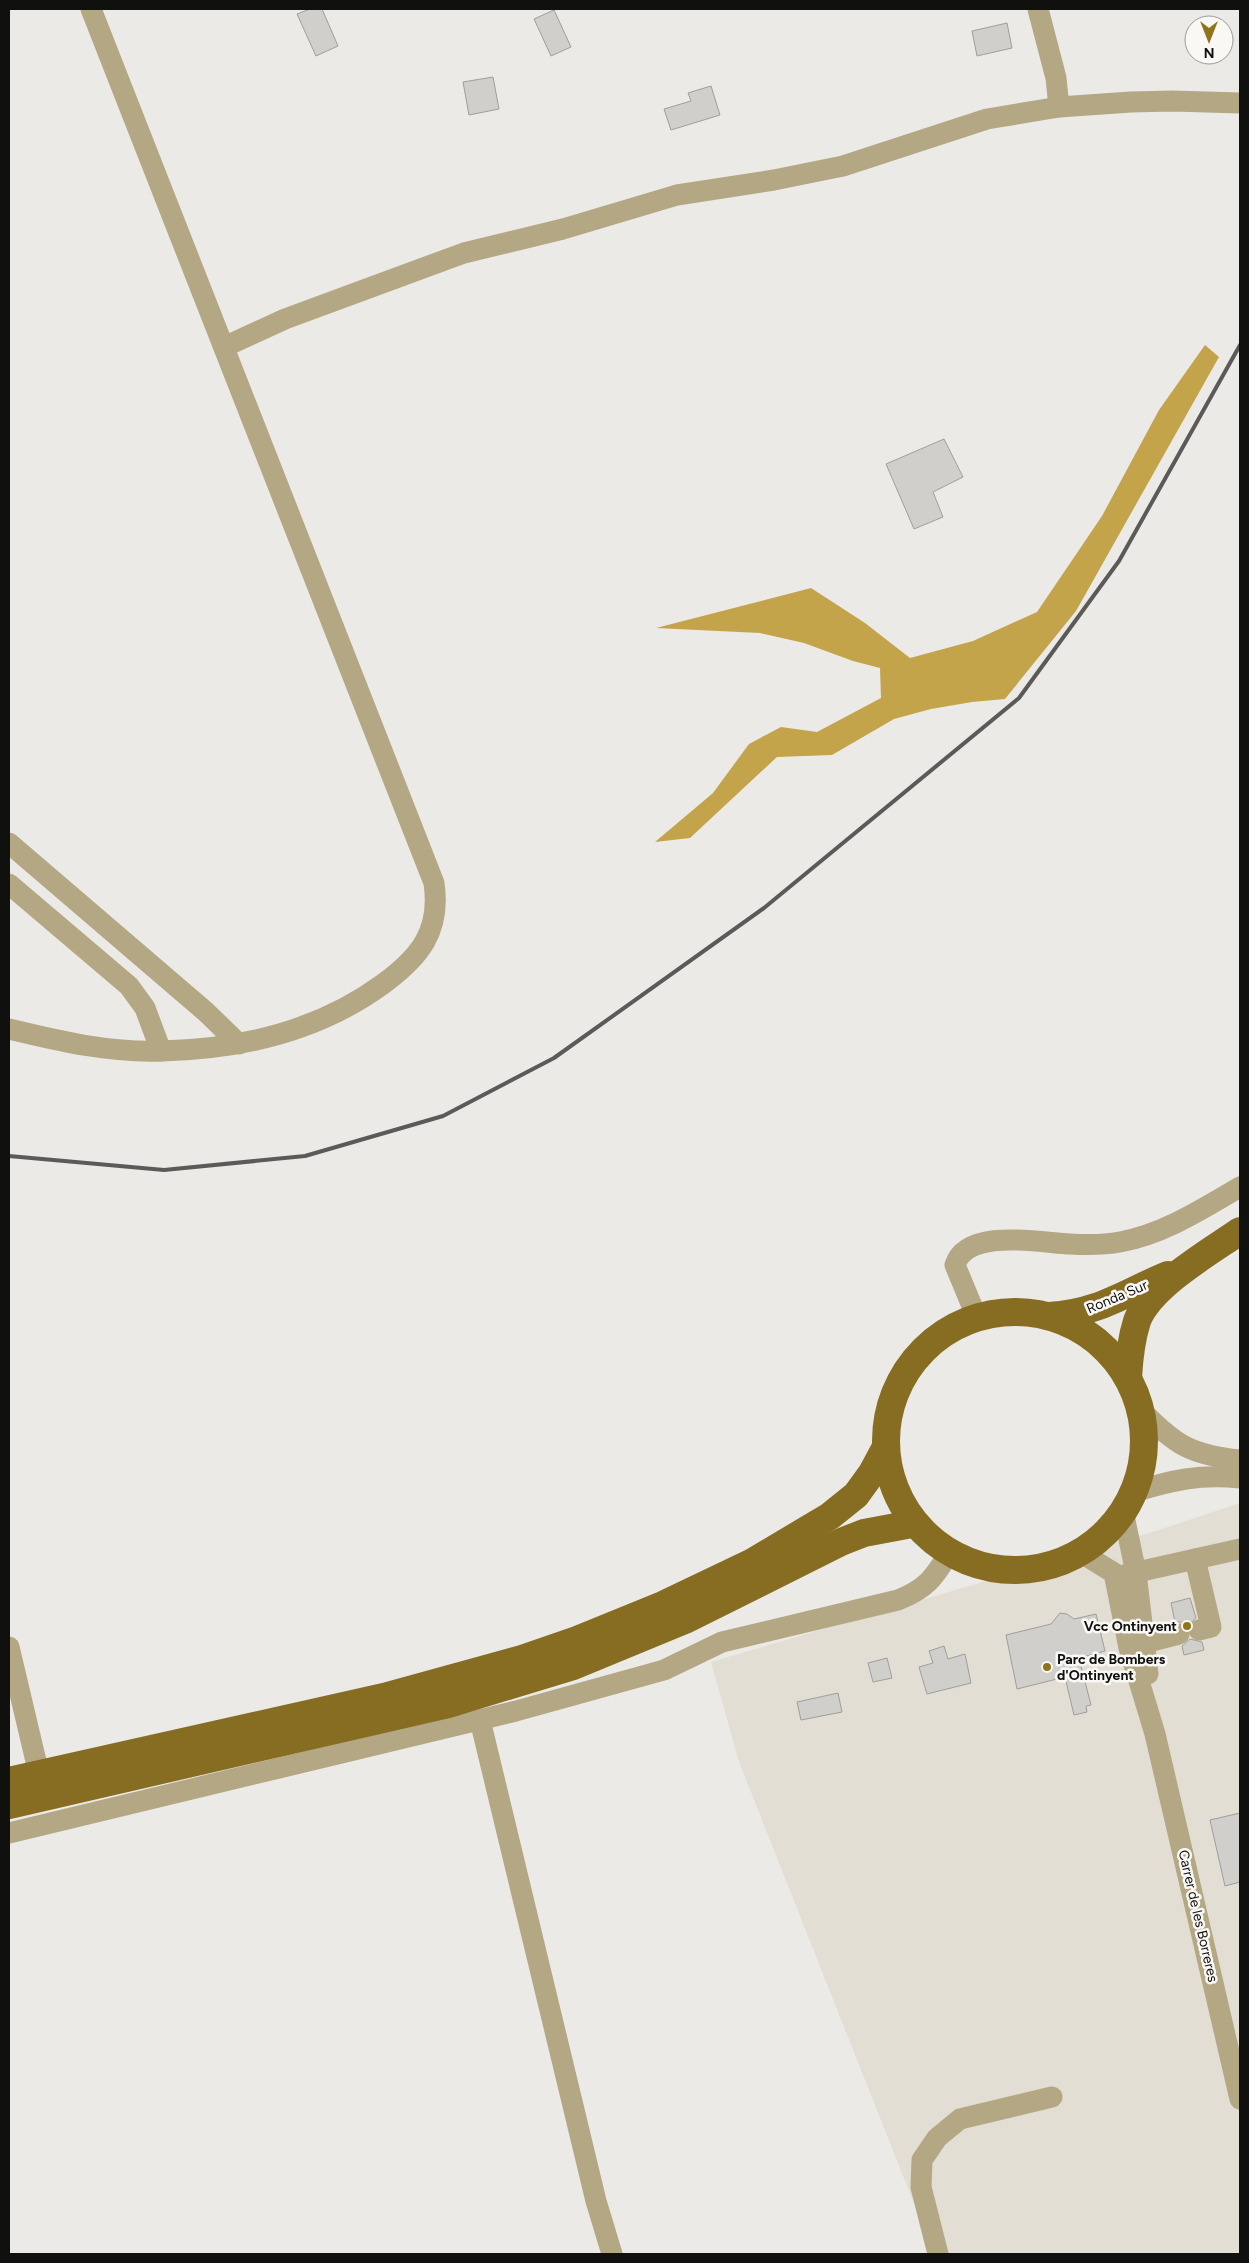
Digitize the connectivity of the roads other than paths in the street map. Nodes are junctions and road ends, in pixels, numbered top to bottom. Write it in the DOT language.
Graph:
graph roads {
  1 [pos="91,9"];
  2 [pos="1038,9"];
  3 [pos="1240,104"];
  4 [pos="1059,107"];
  5 [pos="224,347"];
  6 [pos="9,843"];
  7 [pos="9,884"];
  8 [pos="9,1029"];
  9 [pos="239,1044"];
  10 [pos="162,1051"];
  11 [pos="1240,1187"];
  12 [pos="1240,1231"];
  13 [pos="1183,1269"];
  14 [pos="1049,1316"];
  15 [pos="976,1318"];
  16 [pos="1128,1378"];
  17 [pos="1141,1410"];
  18 [pos="886,1447"];
  19 [pos="1240,1460"];
  20 [pos="1240,1478"];
  21 [pos="1128,1502"];
  22 [pos="912,1524"];
  23 [pos="1240,1548"];
  24 [pos="1080,1552"];
  25 [pos="949,1553"];
  26 [pos="1195,1559"];
  27 [pos="1114,1574"];
  28 [pos="1136,1574"];
  29 [pos="1144,1643"];
  30 [pos="9,1646"];
  31 [pos="480,1720"];
  32 [pos="1155,1734"];
  33 [pos="39,1774"];
  34 [pos="9,1781"];
  35 [pos="9,1806"];
  36 [pos="9,1833"];
  37 [pos="1236,2057"];
  38 [pos="1052,2097"];
  39 [pos="1240,2099"];
  40 [pos="612,2254"];
  41 [pos="938,2254"];
  1 -- 5 [label="street"];
  2 -- 4 [label="street"];
  3 -- 4 [label="street"];
  4 -- 5 [label="street"];
  5 -- 9 [label="street"];
  6 -- 9 [label="street"];
  7 -- 10 [label="street"];
  8 -- 10 [label="street"];
  9 -- 10 [label="street"];
  11 -- 15 [label="street"];
  12 -- 13 [label="main road, Ronda Sur"];
  13 -- 14 [label="main road, Ronda Sur"];
  13 -- 16 [label="main road, Ronda Sur"];
  14 -- 15 [label="main road"];
  14 -- 16 [label="main road"];
  15 -- 18 [label="main road"];
  16 -- 17 [label="main road"];
  17 -- 19 [label="street"];
  17 -- 21 [label="main road"];
  18 -- 22 [label="main road"];
  18 -- 33 [label="main road"];
  20 -- 21 [label="street"];
  21 -- 24 [label="main road"];
  21 -- 28 [label="street"];
  22 -- 25 [label="main road"];
  22 -- 35 [label="main road"];
  23 -- 26 [label="street"];
  24 -- 25 [label="main road"];
  24 -- 27 [label="street"];
  25 -- 31 [label="street"];
  26 -- 28 [label="street"];
  26 -- 29 [label="street"];
  27 -- 28 [label="street"];
  27 -- 32 [label="street"];
  28 -- 29 [label="street"];
  29 -- 32 [label="street"];
  30 -- 33 [label="street"];
  31 -- 36 [label="street"];
  31 -- 40 [label="street"];
  32 -- 37 [label="street, Carrer de les Borreres"];
  33 -- 34 [label="main road"];
  37 -- 39 [label="street, Carrer de les Borreres"];
  38 -- 41 [label="street"];
}
